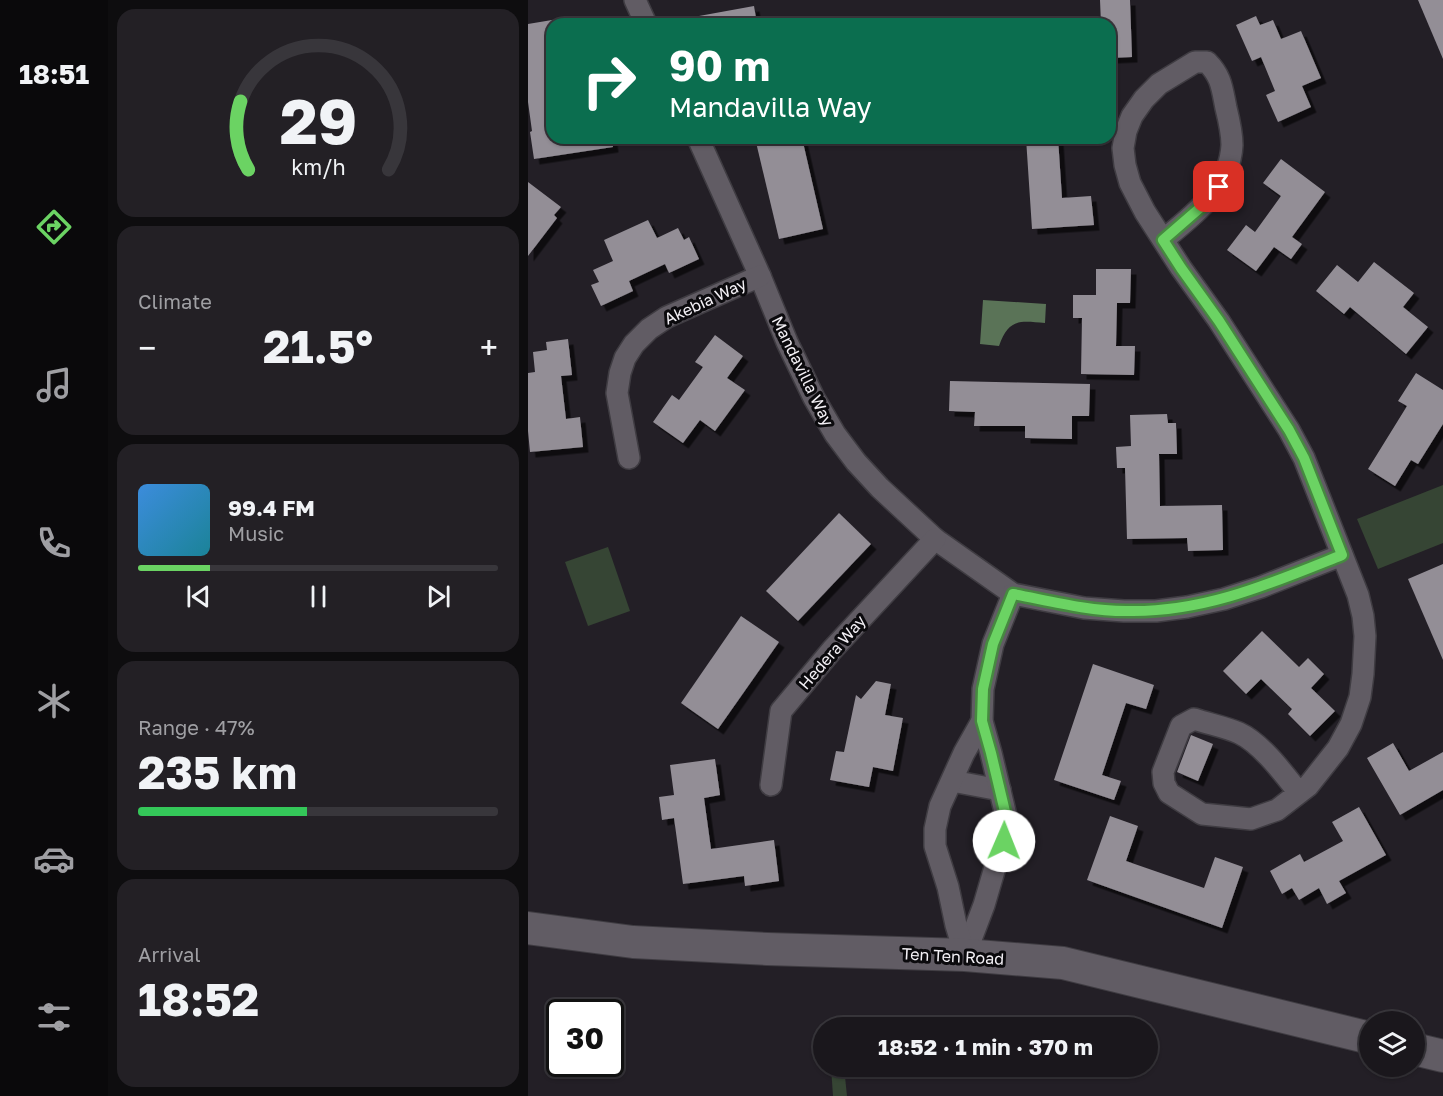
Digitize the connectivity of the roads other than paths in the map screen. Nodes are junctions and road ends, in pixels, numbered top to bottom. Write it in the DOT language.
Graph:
graph roads {
  1 [pos="636,0"];
  2 [pos="644,18"];
  3 [pos="701,144"];
  4 [pos="1163,240"];
  5 [pos="760,276"];
  6 [pos="629,458"];
  7 [pos="934,539"];
  8 [pos="1342,555"];
  9 [pos="1013,594"];
  10 [pos="982,721"];
  11 [pos="952,781"];
  12 [pos="771,785"];
  13 [pos="999,790"];
  14 [pos="1299,793"];
  15 [pos="528,928"];
  16 [pos="965,955"];
  17 [pos="1359,1035"];
  18 [pos="1425,1052"];
  19 [pos="1443,1056"];
  1 -- 2 [label="street"];
  3 -- 5 [label="street, Mandavilla Way"];
  4 -- 4 [label="street"];
  4 -- 8 [label="street"];
  5 -- 6 [label="street, Akebia Way"];
  5 -- 7 [label="street, Mandavilla Way"];
  7 -- 9 [label="street, Mandavilla Way"];
  7 -- 12 [label="street, Hedera Way"];
  8 -- 9 [label="street, Mandavilla Way"];
  8 -- 14 [label="street"];
  9 -- 10 [label="street"];
  10 -- 11 [label="street"];
  10 -- 13 [label="street"];
  11 -- 13 [label="street"];
  11 -- 16 [label="street"];
  13 -- 16 [label="street"];
  14 -- 14 [label="street"];
  15 -- 16 [label="main road, Ten Ten Road"];
  16 -- 17 [label="main road, Ten Ten Road"];
  18 -- 19 [label="main road"];
}
